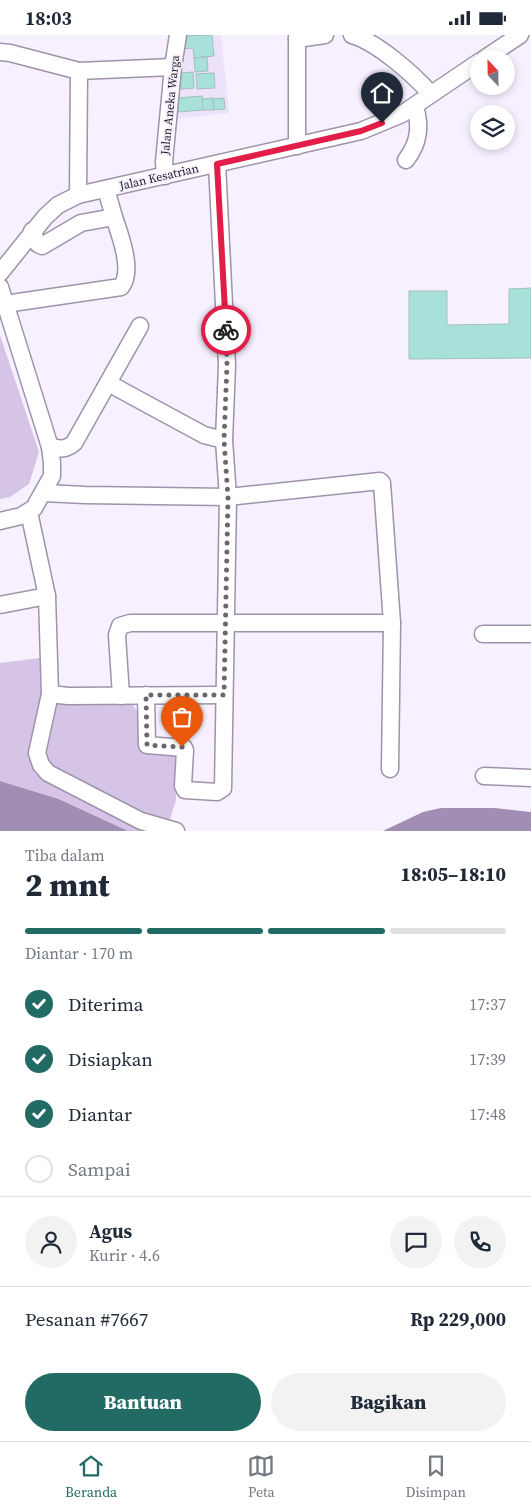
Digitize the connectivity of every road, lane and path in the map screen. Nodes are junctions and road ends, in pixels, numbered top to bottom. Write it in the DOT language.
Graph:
graph roads {
  1 [pos="178,35"];
  2 [pos="325,35"];
  3 [pos="352,35"];
  4 [pos="520,35"];
  5 [pos="297,37"];
  6 [pos="498,50"];
  7 [pos="0,52"];
  8 [pos="173,67"];
  9 [pos="470,68"];
  10 [pos="79,71"];
  11 [pos="431,93"];
  12 [pos="415,106"];
  13 [pos="297,146"];
  14 [pos="406,160"];
  15 [pos="217,164"];
  16 [pos="165,176"];
  17 [pos="106,189"];
  18 [pos="78,195"];
  19 [pos="114,217"];
  20 [pos="32,231"];
  21 [pos="0,273"];
  22 [pos="0,287"];
  23 [pos="6,305"];
  24 [pos="140,326"];
  25 [pos="108,383"];
  26 [pos="224,440"];
  27 [pos="50,447"];
  28 [pos="44,493"];
  29 [pos="228,497"];
  30 [pos="30,512"];
  31 [pos="0,521"];
  32 [pos="47,596"];
  33 [pos="0,605"];
  34 [pos="226,622"];
  35 [pos="392,623"];
  36 [pos="483,634"];
  37 [pos="531,634"];
  38 [pos="50,694"];
  39 [pos="146,695"];
  40 [pos="224,695"];
  41 [pos="121,696"];
  42 [pos="390,769"];
  43 [pos="484,776"];
  44 [pos="531,779"];
  45 [pos="176,831"];
  1 -- 8 [label="street, Jalan Aneka Warga"];
  2 -- 5 [label="street"];
  3 -- 11 [label="street"];
  4 -- 6 [label="street"];
  5 -- 13 [label="street"];
  7 -- 10 [label="street"];
  8 -- 10 [label="street"];
  8 -- 16 [label="street, Jalan Aneka Warga"];
  9 -- 11 [label="street, Jalan Kesatrian"];
  10 -- 18 [label="street"];
  11 -- 12 [label="street, Jalan Kesatrian"];
  12 -- 13 [label="street, Jalan Kesatrian"];
  12 -- 14 [label="street"];
  13 -- 15 [label="street, Jalan Kesatrian"];
  15 -- 16 [label="street, Jalan Kesatrian"];
  15 -- 26 [label="street"];
  16 -- 17 [label="street, Jalan Kesatrian"];
  17 -- 18 [label="street, Jalan Kesatrian"];
  17 -- 19 [label="street"];
  18 -- 20 [label="street, Jalan Kesatrian"];
  19 -- 20 [label="street"];
  19 -- 23 [label="street"];
  20 -- 21 [label="street, Jalan Kesatrian"];
  22 -- 23 [label="street"];
  23 -- 27 [label="street"];
  24 -- 25 [label="street"];
  25 -- 26 [label="street"];
  25 -- 27 [label="street"];
  26 -- 29 [label="street"];
  27 -- 28 [label="street"];
  28 -- 29 [label="street"];
  28 -- 30 [label="street"];
  29 -- 34 [label="street"];
  29 -- 35 [label="street"];
  30 -- 31 [label="street"];
  30 -- 32 [label="street"];
  32 -- 33 [label="street"];
  32 -- 38 [label="street"];
  34 -- 35 [label="street"];
  34 -- 40 [label="street"];
  34 -- 41 [label="street"];
  35 -- 42 [label="street"];
  36 -- 37 [label="street"];
  38 -- 41 [label="street"];
  38 -- 45 [label="street"];
  39 -- 40 [label="street"];
  39 -- 40 [label="street"];
  39 -- 41 [label="street"];
  43 -- 44 [label="street"];
}
